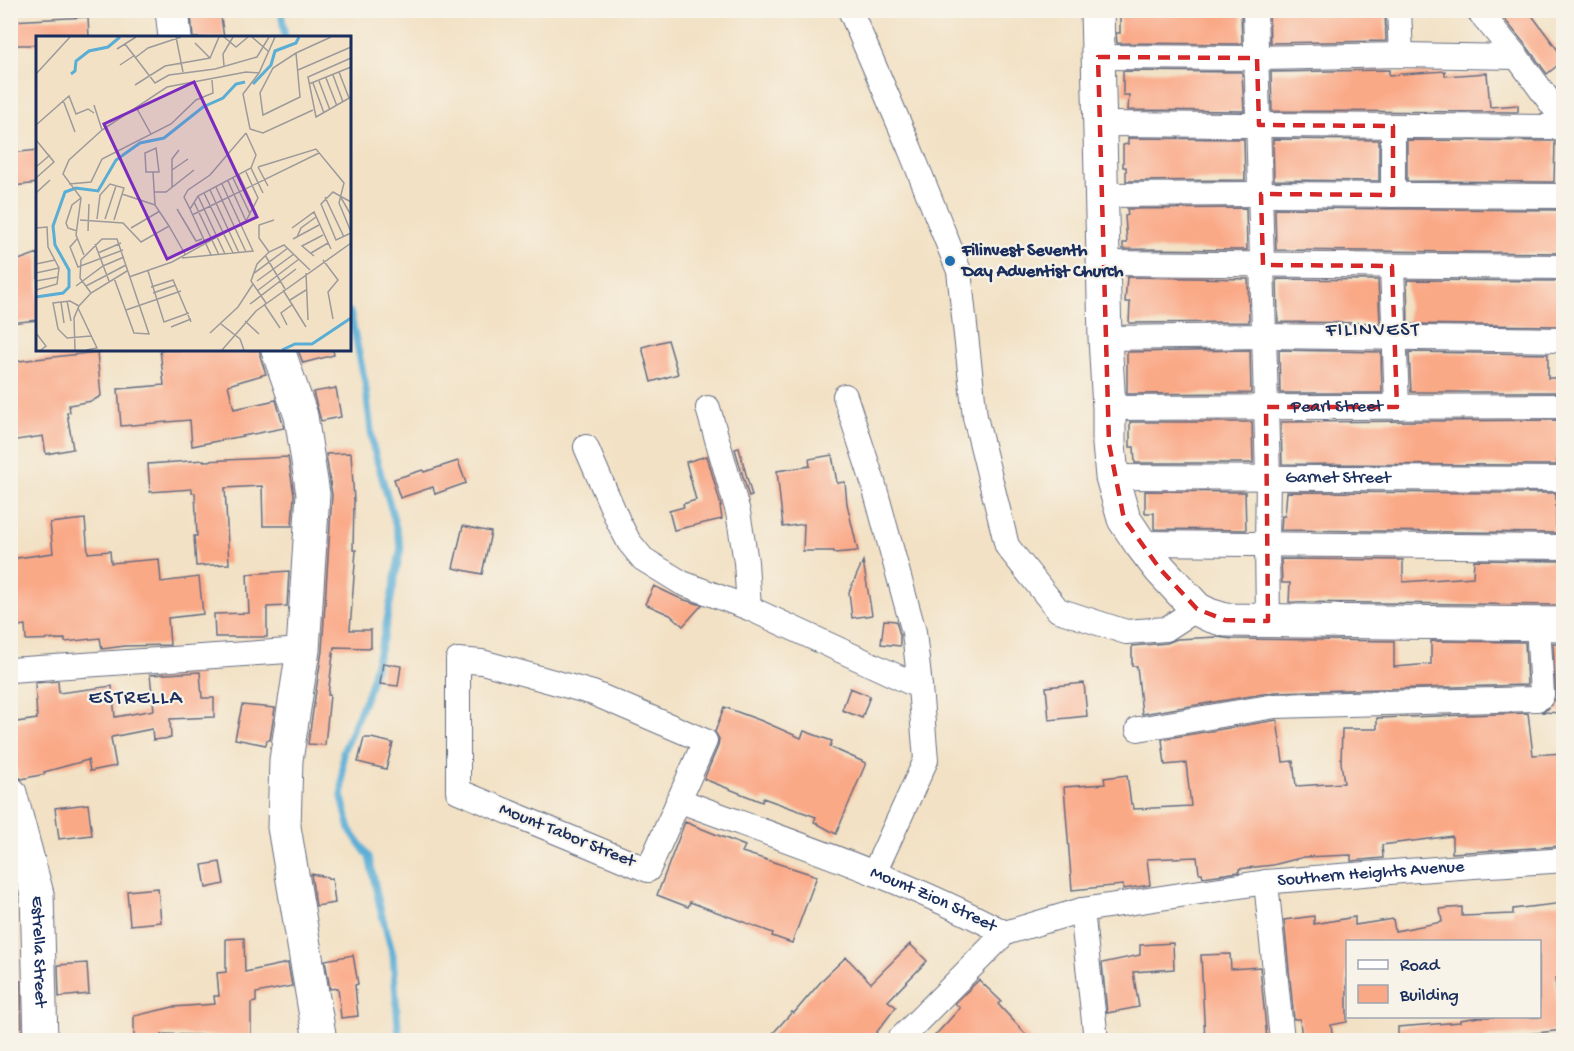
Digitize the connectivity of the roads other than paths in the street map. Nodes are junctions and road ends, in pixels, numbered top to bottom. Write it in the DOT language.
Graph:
graph roads {
  1 [pos="172,10"];
  2 [pos="850,10"];
  3 [pos="1097,10"];
  4 [pos="1255,10"];
  5 [pos="1399,10"];
  6 [pos="1478,10"];
  7 [pos="175,36"];
  8 [pos="1401,55"];
  9 [pos="1098,57"];
  10 [pos="1517,57"];
  11 [pos="1257,58"];
  12 [pos="1563,121"];
  13 [pos="1100,124"];
  14 [pos="1259,125"];
  15 [pos="1393,126"];
  16 [pos="1563,126"];
  17 [pos="1261,194"];
  18 [pos="1101,195"];
  19 [pos="1393,195"];
  20 [pos="1563,196"];
  21 [pos="1103,263"];
  22 [pos="1263,265"];
  23 [pos="1392,266"];
  24 [pos="1563,267"];
  25 [pos="1264,336"];
  26 [pos="1105,338"];
  27 [pos="1395,338"];
  28 [pos="1563,340"];
  29 [pos="278,351"];
  30 [pos="845,396"];
  31 [pos="1563,406"];
  32 [pos="1266,407"];
  33 [pos="1397,407"];
  34 [pos="708,408"];
  35 [pos="1109,408"];
  36 [pos="586,447"];
  37 [pos="1112,477"];
  38 [pos="1268,477"];
  39 [pos="1563,479"];
  40 [pos="1140,543"];
  41 [pos="1267,543"];
  42 [pos="1563,547"];
  43 [pos="749,608"];
  44 [pos="1197,609"];
  45 [pos="1268,621"];
  46 [pos="1551,624"];
  47 [pos="303,650"];
  48 [pos="10,670"];
  49 [pos="920,687"];
  50 [pos="1138,729"];
  51 [pos="10,793"];
  52 [pos="678,800"];
  53 [pos="1563,860"];
  54 [pos="874,873"];
  55 [pos="1266,882"];
  56 [pos="1082,910"];
  57 [pos="1005,933"];
  58 [pos="40,1041"];
  59 [pos="320,1041"];
  60 [pos="899,1041"];
  61 [pos="1096,1041"];
  62 [pos="1282,1041"];
  1 -- 7 [label="street"];
  2 -- 44 [label="street"];
  3 -- 9 [label="street"];
  4 -- 11 [label="street"];
  5 -- 8 [label="street"];
  6 -- 10 [label="street"];
  8 -- 10 [label="street"];
  8 -- 11 [label="street"];
  9 -- 11 [label="street"];
  9 -- 13 [label="street"];
  10 -- 12 [label="street"];
  11 -- 14 [label="street"];
  13 -- 14 [label="street"];
  13 -- 18 [label="street"];
  14 -- 15 [label="street"];
  14 -- 17 [label="street"];
  15 -- 16 [label="street"];
  15 -- 19 [label="street"];
  17 -- 18 [label="street"];
  17 -- 19 [label="street"];
  17 -- 22 [label="street"];
  18 -- 21 [label="street"];
  19 -- 20 [label="street"];
  21 -- 22 [label="street"];
  21 -- 26 [label="street"];
  22 -- 23 [label="street"];
  22 -- 25 [label="street"];
  23 -- 24 [label="street"];
  23 -- 27 [label="street"];
  25 -- 26 [label="street"];
  25 -- 27 [label="street"];
  25 -- 32 [label="street"];
  26 -- 35 [label="street"];
  27 -- 28 [label="street"];
  27 -- 33 [label="street"];
  29 -- 47 [label="street"];
  30 -- 49 [label="street"];
  31 -- 33 [label="street, Pearl Street"];
  32 -- 33 [label="street, Pearl Street"];
  32 -- 35 [label="street, Pearl Street"];
  32 -- 38 [label="street"];
  34 -- 43 [label="street"];
  35 -- 37 [label="street"];
  36 -- 43 [label="street"];
  37 -- 38 [label="street, Garnet Street"];
  37 -- 40 [label="street"];
  38 -- 39 [label="street, Garnet Street"];
  38 -- 41 [label="street"];
  40 -- 41 [label="street"];
  40 -- 44 [label="street"];
  41 -- 42 [label="street"];
  41 -- 45 [label="street"];
  43 -- 49 [label="street"];
  44 -- 45 [label="street"];
  45 -- 46 [label="street"];
  46 -- 50 [label="street"];
  47 -- 48 [label="street"];
  47 -- 59 [label="street"];
  49 -- 54 [label="street"];
  51 -- 58 [label="street, Estrella Street"];
  52 -- 52 [label="street, Mount Tabor Street"];
  52 -- 54 [label="street, Mount Zion Street"];
  53 -- 55 [label="street, Southern Heights Avenue"];
  54 -- 57 [label="street, Mount Zion Street"];
  55 -- 56 [label="street, Mount Zion Street"];
  55 -- 62 [label="street, Southern Heights Avenue"];
  56 -- 57 [label="street, Mount Zion Street"];
  56 -- 61 [label="street"];
  57 -- 60 [label="street"];
}
